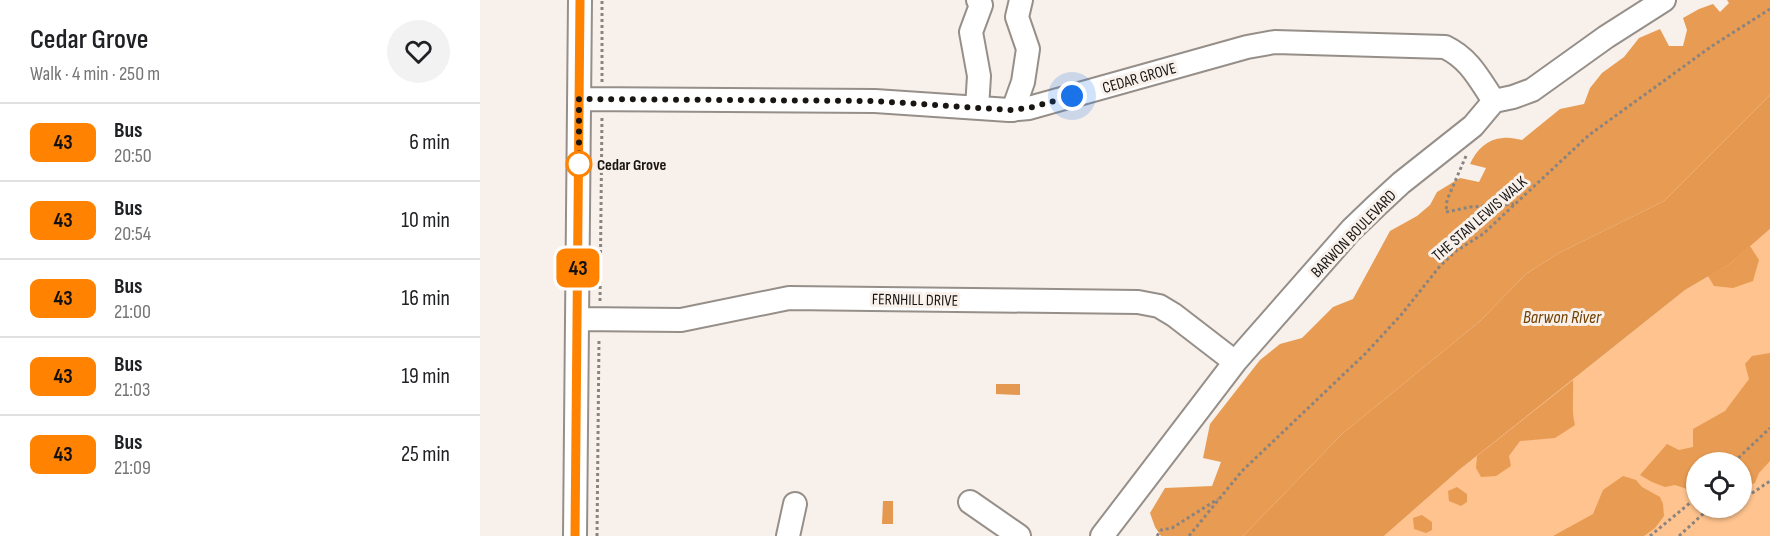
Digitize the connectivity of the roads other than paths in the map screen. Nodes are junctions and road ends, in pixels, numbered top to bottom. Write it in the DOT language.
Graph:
graph roads {
  1 [pos="580,0"];
  2 [pos="978,0"];
  3 [pos="1021,0"];
  4 [pos="1664,0"];
  5 [pos="579,99"];
  6 [pos="1494,101"];
  7 [pos="977,108"];
  8 [pos="1013,110"];
  9 [pos="589,319"];
  10 [pos="1235,362"];
  11 [pos="970,501"];
  12 [pos="795,504"];
  13 [pos="575,536"];
  14 [pos="788,536"];
  15 [pos="1019,536"];
  16 [pos="1102,536"];
  1 -- 5 [label="street"];
  2 -- 7 [label="street"];
  3 -- 8 [label="street"];
  4 -- 6 [label="street"];
  5 -- 7 [label="street, CEDAR GROVE"];
  5 -- 9 [label="street"];
  6 -- 8 [label="street, CEDAR GROVE"];
  6 -- 10 [label="street, BARWON BOULEVARD"];
  7 -- 8 [label="street, CEDAR GROVE"];
  9 -- 10 [label="street, FERNHILL DRIVE"];
  9 -- 13 [label="street"];
  10 -- 16 [label="street, BARWON BOULEVARD"];
  11 -- 15 [label="street"];
  12 -- 14 [label="street"];
}
